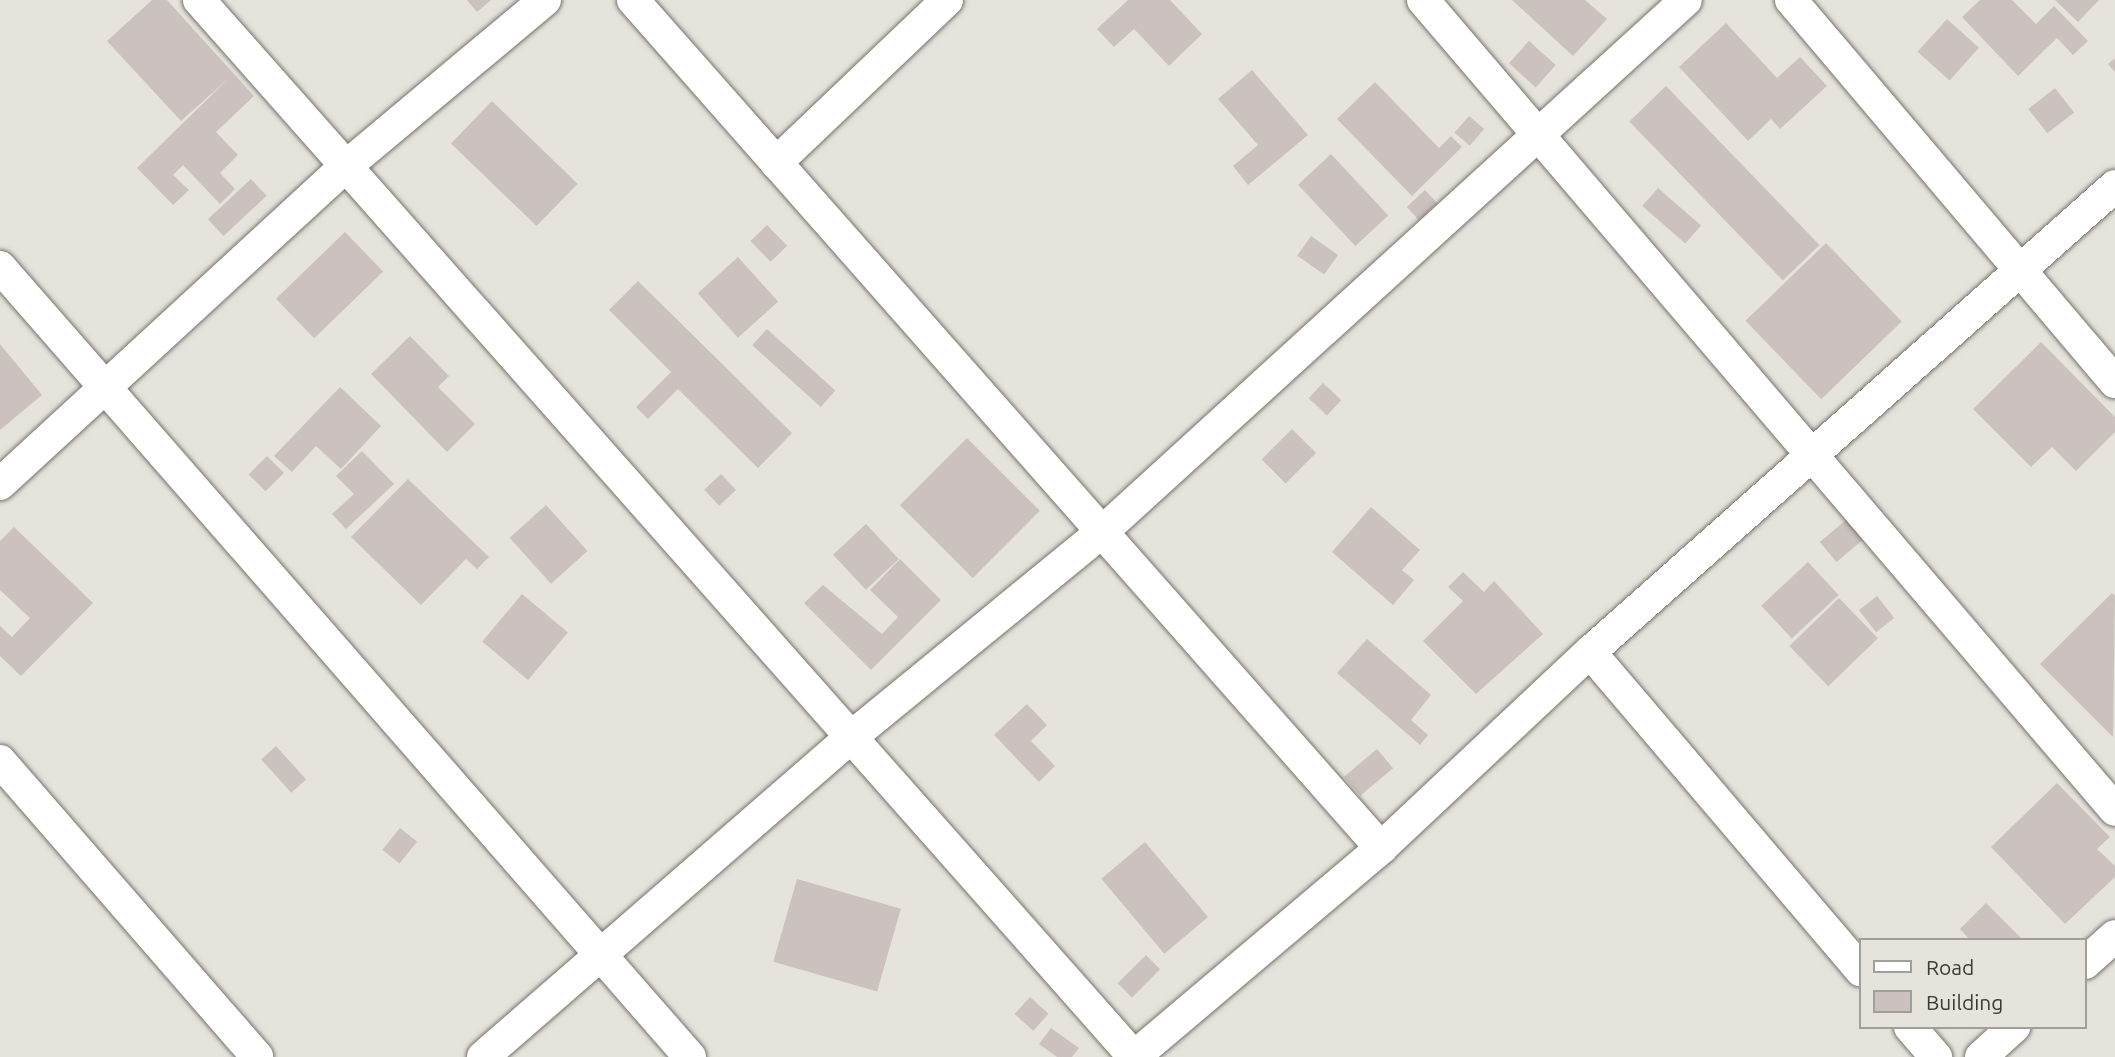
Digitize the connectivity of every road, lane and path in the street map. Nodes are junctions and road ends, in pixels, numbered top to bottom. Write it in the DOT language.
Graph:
graph roads {
  1 [pos="199,0"];
  2 [pos="545,0"];
  3 [pos="633,0"];
  4 [pos="947,0"];
  5 [pos="1423,0"];
  6 [pos="1686,0"];
  7 [pos="1791,0"];
  8 [pos="1540,135"];
  9 [pos="776,163"];
  10 [pos="344,168"];
  11 [pos="2115,186"];
  12 [pos="0,267"];
  13 [pos="2020,270"];
  14 [pos="2115,382"];
  15 [pos="106,388"];
  16 [pos="1814,454"];
  17 [pos="0,484"];
  18 [pos="1101,533"];
  19 [pos="1590,652"];
  20 [pos="855,734"];
  21 [pos="0,761"];
  22 [pos="2115,810"];
  23 [pos="1381,848"];
  24 [pos="2115,936"];
  25 [pos="602,953"];
  26 [pos="2087,961"];
  27 [pos="1860,969"];
  28 [pos="1912,1029"];
  29 [pos="2012,1029"];
  30 [pos="257,1057"];
  31 [pos="483,1057"];
  32 [pos="690,1057"];
  33 [pos="1134,1057"];
  34 [pos="1936,1057"];
  35 [pos="1980,1057"];
  1 -- 10 [label="street"];
  2 -- 10 [label="street"];
  3 -- 9 [label="street"];
  4 -- 9 [label="street"];
  5 -- 8 [label="street"];
  6 -- 8 [label="street"];
  7 -- 13 [label="street"];
  8 -- 16 [label="street"];
  8 -- 18 [label="street"];
  9 -- 18 [label="street"];
  10 -- 15 [label="street"];
  10 -- 20 [label="street"];
  11 -- 13 [label="street"];
  12 -- 15 [label="street"];
  13 -- 14 [label="street"];
  13 -- 16 [label="street"];
  15 -- 17 [label="street"];
  15 -- 25 [label="street"];
  16 -- 19 [label="street"];
  16 -- 22 [label="street"];
  18 -- 20 [label="street"];
  18 -- 23 [label="street"];
  19 -- 23 [label="street"];
  19 -- 27 [label="street"];
  20 -- 25 [label="street"];
  20 -- 33 [label="street"];
  21 -- 30 [label="street"];
  23 -- 33 [label="street"];
  24 -- 26 [label="street"];
  25 -- 31 [label="street"];
  25 -- 32 [label="street"];
  28 -- 34 [label="street"];
  29 -- 35 [label="street"];
}
